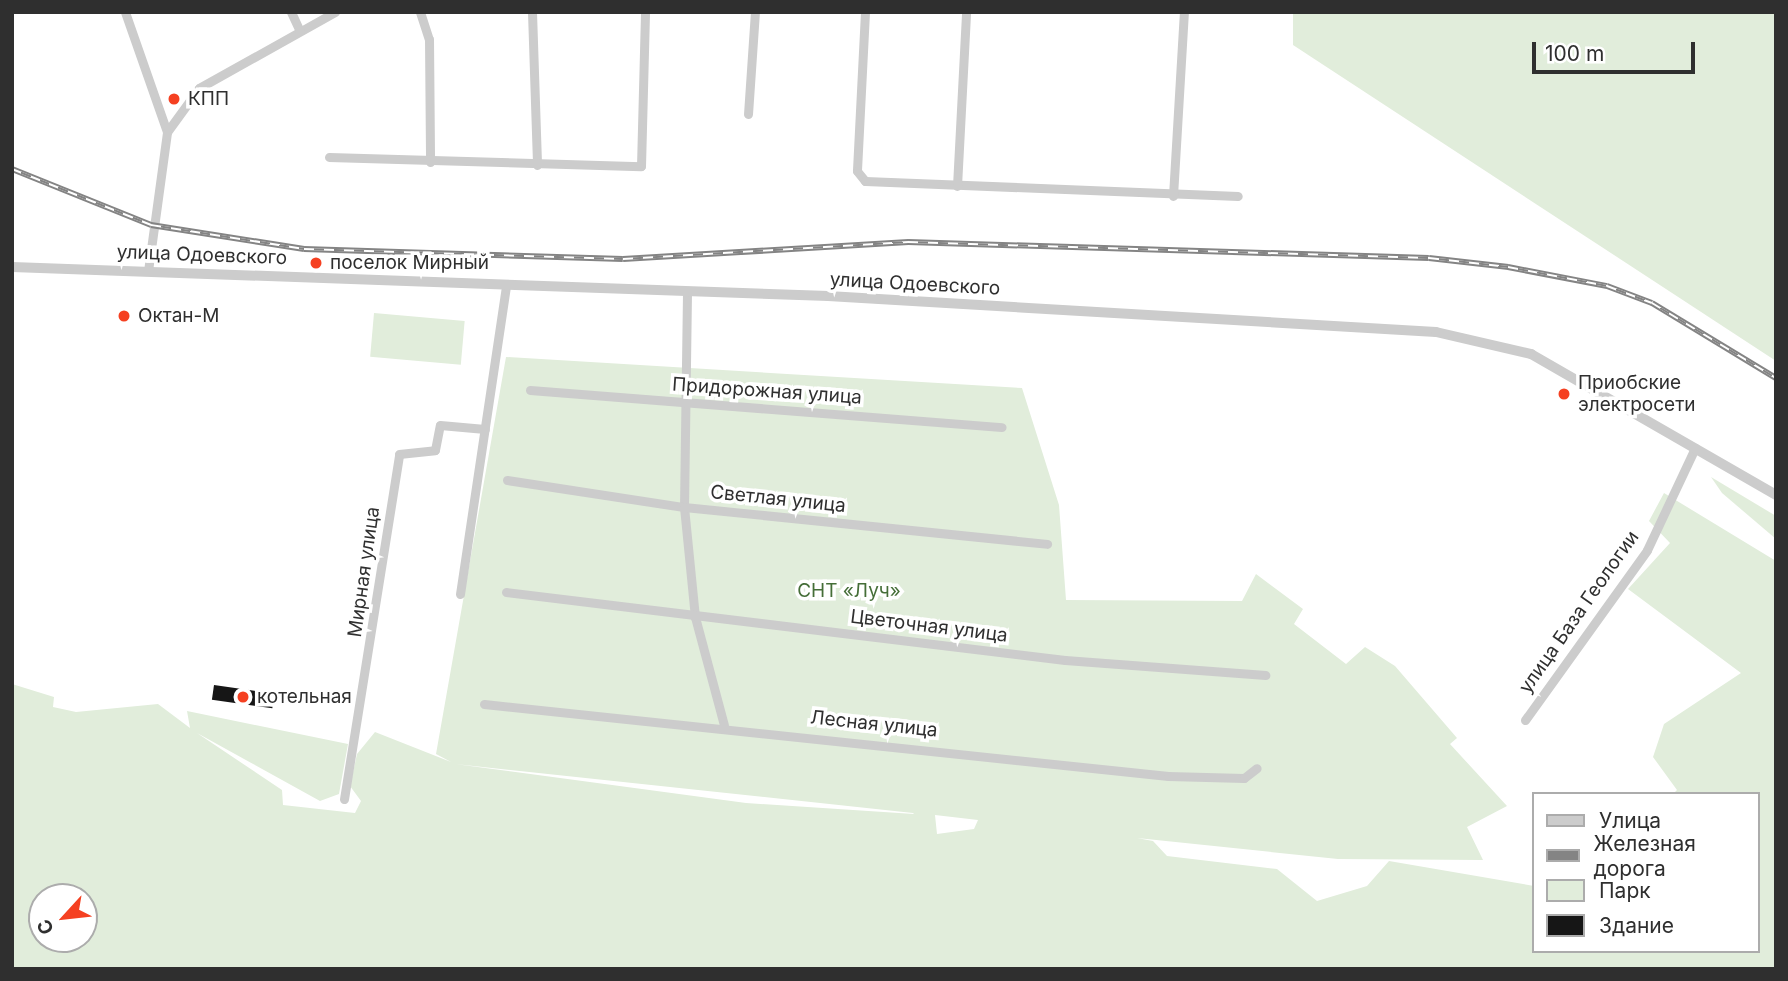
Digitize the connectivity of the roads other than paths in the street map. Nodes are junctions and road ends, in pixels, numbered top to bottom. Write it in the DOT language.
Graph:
graph roads {
  1 [pos="125,12"];
  2 [pos="290,12"];
  3 [pos="335,12"];
  4 [pos="420,12"];
  5 [pos="532,12"];
  6 [pos="645,12"];
  7 [pos="755,12"];
  8 [pos="865,12"];
  9 [pos="966,12"];
  10 [pos="1184,12"];
  11 [pos="300,31"];
  12 [pos="748,114"];
  13 [pos="167,132"];
  14 [pos="329,157"];
  15 [pos="430,162"];
  16 [pos="537,164"];
  17 [pos="957,186"];
  18 [pos="1173,196"];
  19 [pos="1238,196"];
  20 [pos="12,267"];
  21 [pos="148,271"];
  22 [pos="506,286"];
  23 [pos="687,293"];
  24 [pos="530,390"];
  25 [pos="687,402"];
  26 [pos="1002,427"];
  27 [pos="485,429"];
  28 [pos="1695,448"];
  29 [pos="507,480"];
  30 [pos="1776,495"];
  31 [pos="684,507"];
  32 [pos="1047,544"];
  33 [pos="506,592"];
  34 [pos="460,594"];
  35 [pos="695,617"];
  36 [pos="1265,674"];
  37 [pos="484,705"];
  38 [pos="1525,720"];
  39 [pos="724,725"];
  40 [pos="1257,768"];
  41 [pos="344,799"];
  1 -- 13 [label="street"];
  2 -- 11 [label="street"];
  3 -- 11 [label="street"];
  4 -- 15 [label="street"];
  5 -- 16 [label="street"];
  6 -- 16 [label="street"];
  7 -- 12 [label="street"];
  8 -- 17 [label="street"];
  9 -- 17 [label="street"];
  10 -- 18 [label="street"];
  11 -- 13 [label="street"];
  13 -- 21 [label="street"];
  14 -- 15 [label="street"];
  15 -- 16 [label="street"];
  17 -- 18 [label="street"];
  18 -- 19 [label="street"];
  20 -- 21 [label="street, улица Одоевского"];
  21 -- 22 [label="street, улица Одоевского"];
  22 -- 23 [label="street, улица Одоевского"];
  22 -- 27 [label="street"];
  23 -- 25 [label="street"];
  23 -- 28 [label="street, улица Одоевского"];
  24 -- 25 [label="street, Придорожная улица"];
  25 -- 26 [label="street, Придорожная улица"];
  25 -- 31 [label="street"];
  27 -- 34 [label="street"];
  27 -- 41 [label="street, Мирная улица"];
  28 -- 30 [label="street, улица Одоевского"];
  28 -- 38 [label="street, улица База Геологии"];
  29 -- 31 [label="street, Светлая улица"];
  31 -- 32 [label="street, Светлая улица"];
  31 -- 35 [label="street"];
  33 -- 35 [label="street, Цветочная улица"];
  35 -- 36 [label="street, Цветочная улица"];
  35 -- 39 [label="street"];
  37 -- 39 [label="street, Лесная улица"];
  39 -- 40 [label="street, Лесная улица"];
}
